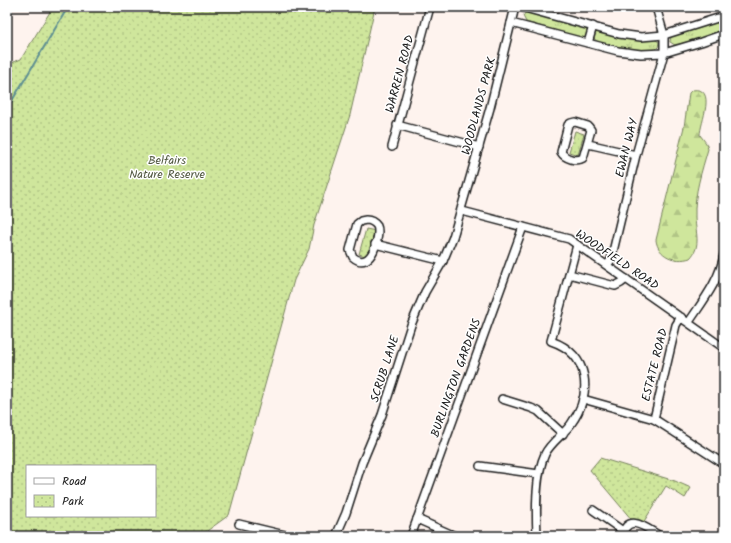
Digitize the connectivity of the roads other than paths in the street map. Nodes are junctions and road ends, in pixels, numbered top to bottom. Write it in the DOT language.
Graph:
graph roads {
  1 [pos="430,7"];
  2 [pos="515,7"];
  3 [pos="521,7"];
  4 [pos="656,7"];
  5 [pos="724,16"];
  6 [pos="511,23"];
  7 [pos="593,26"];
  8 [pos="724,34"];
  9 [pos="664,35"];
  10 [pos="588,43"];
  11 [pos="664,53"];
  12 [pos="397,125"];
  13 [pos="588,144"];
  14 [pos="392,147"];
  15 [pos="479,147"];
  16 [pos="636,155"];
  17 [pos="462,211"];
  18 [pos="523,227"];
  19 [pos="375,244"];
  20 [pos="577,245"];
  21 [pos="724,254"];
  22 [pos="444,261"];
  23 [pos="607,266"];
  24 [pos="569,274"];
  25 [pos="626,279"];
  26 [pos="681,317"];
  27 [pos="689,322"];
  28 [pos="724,348"];
  29 [pos="583,398"];
  30 [pos="502,399"];
  31 [pos="654,419"];
  32 [pos="563,434"];
  33 [pos="724,464"];
  34 [pos="480,466"];
  35 [pos="539,474"];
  36 [pos="593,510"];
  37 [pos="417,520"];
  38 [pos="240,524"];
  39 [pos="623,533"];
  40 [pos="289,536"];
  41 [pos="336,536"];
  42 [pos="411,536"];
  43 [pos="455,536"];
  44 [pos="537,536"];
  45 [pos="660,536"];
  1 -- 12 [label="street, WARREN ROAD"];
  2 -- 6 [label="street, WOODLANDS PARK"];
  3 -- 7 [label="street"];
  4 -- 9 [label="street, EWAN WAY"];
  5 -- 9 [label="street"];
  6 -- 10 [label="street"];
  6 -- 15 [label="street, WOODLANDS PARK"];
  7 -- 9 [label="street"];
  7 -- 10 [label="street"];
  8 -- 11 [label="street"];
  9 -- 11 [label="street, EWAN WAY"];
  10 -- 11 [label="street"];
  11 -- 16 [label="street, EWAN WAY"];
  12 -- 14 [label="street, WARREN ROAD"];
  12 -- 15 [label="street"];
  13 -- 13 [label="street"];
  13 -- 16 [label="street"];
  15 -- 17 [label="street, WOODLANDS PARK"];
  16 -- 23 [label="street, EWAN WAY"];
  17 -- 18 [label="street, WOODFIELD ROAD"];
  17 -- 22 [label="street, SCRUB LANE"];
  18 -- 20 [label="street, WOODFIELD ROAD"];
  18 -- 37 [label="street, BURLINGTON GARDENS"];
  19 -- 19 [label="street"];
  19 -- 22 [label="street"];
  20 -- 23 [label="street, WOODFIELD ROAD"];
  20 -- 24 [label="street"];
  21 -- 27 [label="street"];
  22 -- 41 [label="street, SCRUB LANE"];
  23 -- 25 [label="street, WOODFIELD ROAD"];
  24 -- 25 [label="street"];
  24 -- 29 [label="street"];
  25 -- 26 [label="street, WOODFIELD ROAD"];
  26 -- 27 [label="street, WOODFIELD ROAD"];
  26 -- 31 [label="street, ESTATE ROAD"];
  27 -- 28 [label="street, WOODFIELD ROAD"];
  29 -- 31 [label="street"];
  29 -- 32 [label="street"];
  30 -- 32 [label="street"];
  31 -- 33 [label="street"];
  32 -- 35 [label="street"];
  34 -- 35 [label="street"];
  35 -- 44 [label="street"];
  36 -- 39 [label="street"];
  37 -- 42 [label="street, BURLINGTON GARDENS"];
  37 -- 43 [label="street"];
  38 -- 40 [label="street"];
  39 -- 45 [label="street"];
}
